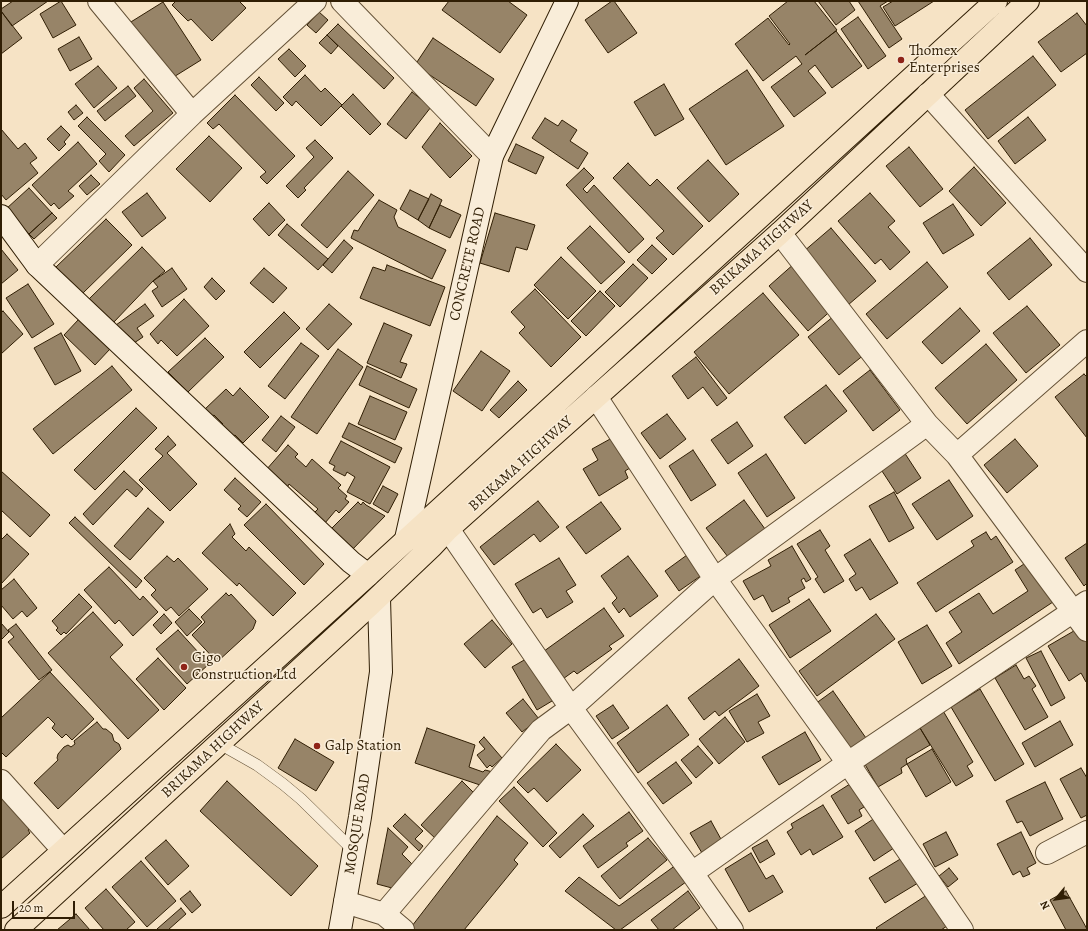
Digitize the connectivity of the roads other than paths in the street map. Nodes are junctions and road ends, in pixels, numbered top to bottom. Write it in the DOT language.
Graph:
graph roads {
  1 [pos="98,1"];
  2 [pos="315,1"];
  3 [pos="342,1"];
  4 [pos="567,1"];
  5 [pos="996,1"];
  6 [pos="1028,1"];
  7 [pos="928,94"];
  8 [pos="192,114"];
  9 [pos="492,156"];
  10 [pos="1,216"];
  11 [pos="780,232"];
  12 [pos="37,265"];
  13 [pos="1087,271"];
  14 [pos="1087,341"];
  15 [pos="596,396"];
  16 [pos="927,424"];
  17 [pos="958,455"];
  18 [pos="448,529"];
  19 [pos="406,539"];
  20 [pos="368,575"];
  21 [pos="715,579"];
  22 [pos="378,598"];
  23 [pos="1080,607"];
  24 [pos="1087,630"];
  25 [pos="572,708"];
  26 [pos="220,709"];
  27 [pos="236,728"];
  28 [pos="220,744"];
  29 [pos="848,763"];
  30 [pos="1,781"];
  31 [pos="1087,832"];
  32 [pos="63,850"];
  33 [pos="354,851"];
  34 [pos="1047,852"];
  35 [pos="692,873"];
  36 [pos="345,902"];
  37 [pos="1,907"];
  38 [pos="384,914"];
  39 [pos="16,930"];
  40 [pos="340,930"];
  41 [pos="403,930"];
  42 [pos="732,930"];
  43 [pos="962,930"];
  1 -- 8 [label="street"];
  2 -- 8 [label="street"];
  3 -- 9 [label="street"];
  4 -- 9 [label="street, CONCRETE ROAD"];
  5 -- 19 [label="highway, BRIKAMA HIGHWAY"];
  6 -- 7 [label="highway, BRIKAMA HIGHWAY"];
  7 -- 11 [label="highway, BRIKAMA HIGHWAY"];
  7 -- 13 [label="street"];
  8 -- 12 [label="street"];
  9 -- 19 [label="street, CONCRETE ROAD"];
  10 -- 12 [label="street"];
  11 -- 15 [label="highway, BRIKAMA HIGHWAY"];
  11 -- 16 [label="street"];
  12 -- 20 [label="street"];
  14 -- 17 [label="street"];
  15 -- 18 [label="highway, BRIKAMA HIGHWAY"];
  15 -- 21 [label="street"];
  16 -- 17 [label="street"];
  16 -- 21 [label="street"];
  17 -- 23 [label="street"];
  18 -- 22 [label="highway, BRIKAMA HIGHWAY"];
  18 -- 25 [label="street"];
  19 -- 20 [label="highway, BRIKAMA HIGHWAY"];
  20 -- 26 [label="highway, BRIKAMA HIGHWAY"];
  21 -- 25 [label="street"];
  21 -- 29 [label="street"];
  22 -- 27 [label="highway, BRIKAMA HIGHWAY"];
  22 -- 33 [label="street, MOSQUE ROAD"];
  23 -- 24 [label="street"];
  23 -- 29 [label="street"];
  25 -- 35 [label="street"];
  25 -- 38 [label="street"];
  26 -- 27 [label="highway"];
  26 -- 32 [label="highway, BRIKAMA HIGHWAY"];
  27 -- 28 [label="highway, BRIKAMA HIGHWAY"];
  28 -- 33 [label="lane"];
  28 -- 39 [label="highway, BRIKAMA HIGHWAY"];
  29 -- 35 [label="street"];
  29 -- 43 [label="street"];
  30 -- 32 [label="street"];
  31 -- 34 [label="street"];
  32 -- 37 [label="highway, BRIKAMA HIGHWAY"];
  33 -- 36 [label="street, MOSQUE ROAD"];
  35 -- 42 [label="street"];
  36 -- 38 [label="street"];
  36 -- 40 [label="street, MOSQUE ROAD"];
  38 -- 41 [label="street"];
}
